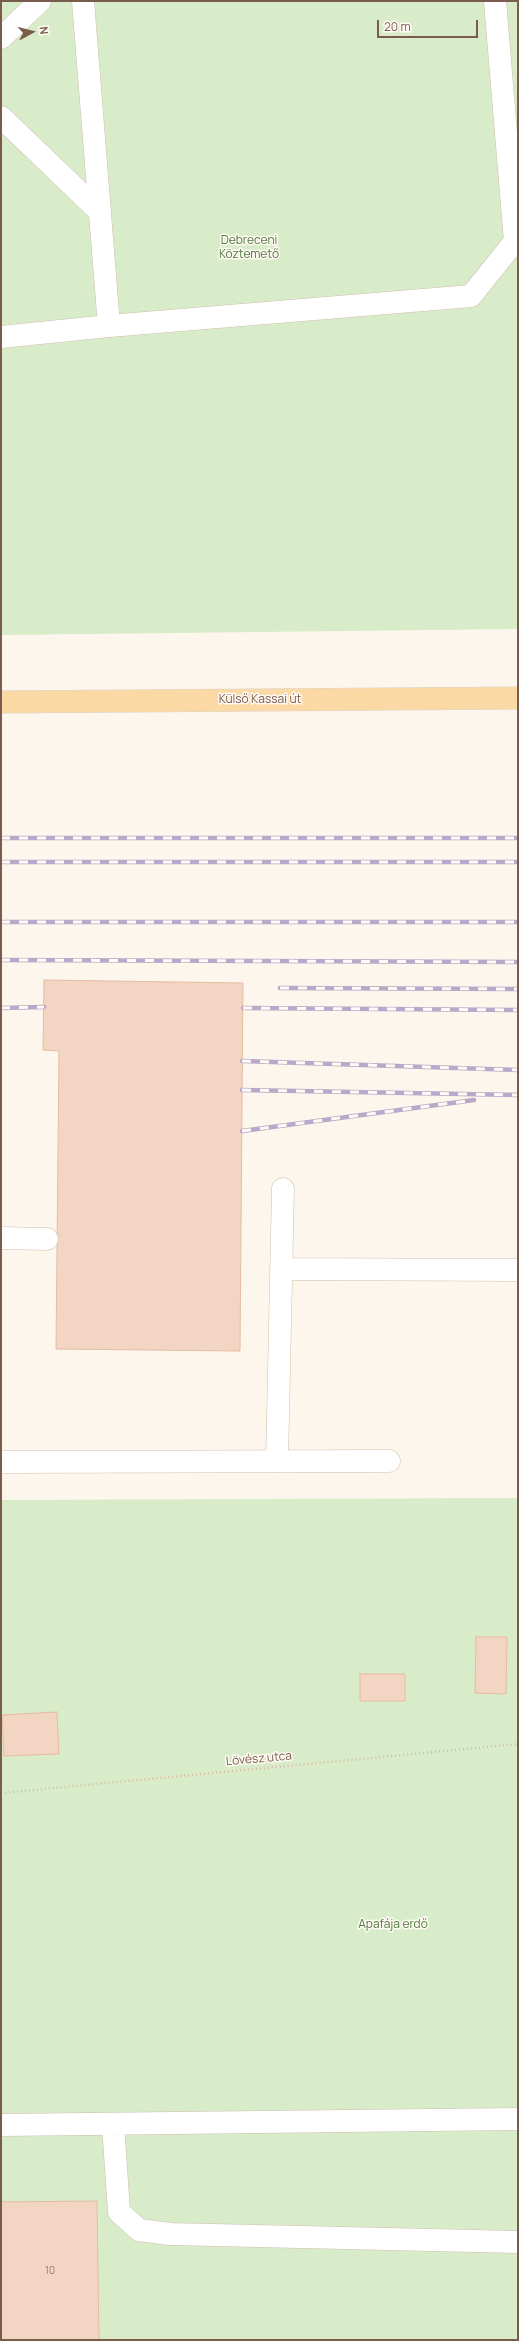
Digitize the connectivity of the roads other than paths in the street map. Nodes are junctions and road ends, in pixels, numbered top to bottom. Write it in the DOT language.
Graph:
graph roads {
  1 [pos="40,1"];
  2 [pos="83,1"];
  3 [pos="495,1"];
  4 [pos="1,38"];
  5 [pos="1,117"];
  6 [pos="100,212"];
  7 [pos="109,326"];
  8 [pos="1,337"];
  9 [pos="518,698"];
  10 [pos="1,702"];
  11 [pos="283,1189"];
  12 [pos="1,1238"];
  13 [pos="47,1239"];
  14 [pos="281,1269"];
  15 [pos="518,1270"];
  16 [pos="277,1461"];
  17 [pos="388,1461"];
  18 [pos="1,1462"];
  19 [pos="518,2119"];
  20 [pos="112,2124"];
  21 [pos="1,2125"];
  22 [pos="518,2242"];
  1 -- 4 [label="lane"];
  2 -- 6 [label="lane"];
  3 -- 7 [label="lane"];
  5 -- 6 [label="lane"];
  6 -- 7 [label="lane"];
  7 -- 8 [label="lane"];
  9 -- 10 [label="main road, Külső Kassai út"];
  11 -- 14 [label="lane"];
  12 -- 13 [label="lane"];
  14 -- 15 [label="lane"];
  14 -- 16 [label="lane"];
  16 -- 17 [label="lane"];
  16 -- 18 [label="lane"];
  19 -- 20 [label="lane"];
  20 -- 21 [label="lane"];
  20 -- 22 [label="lane"];
}
